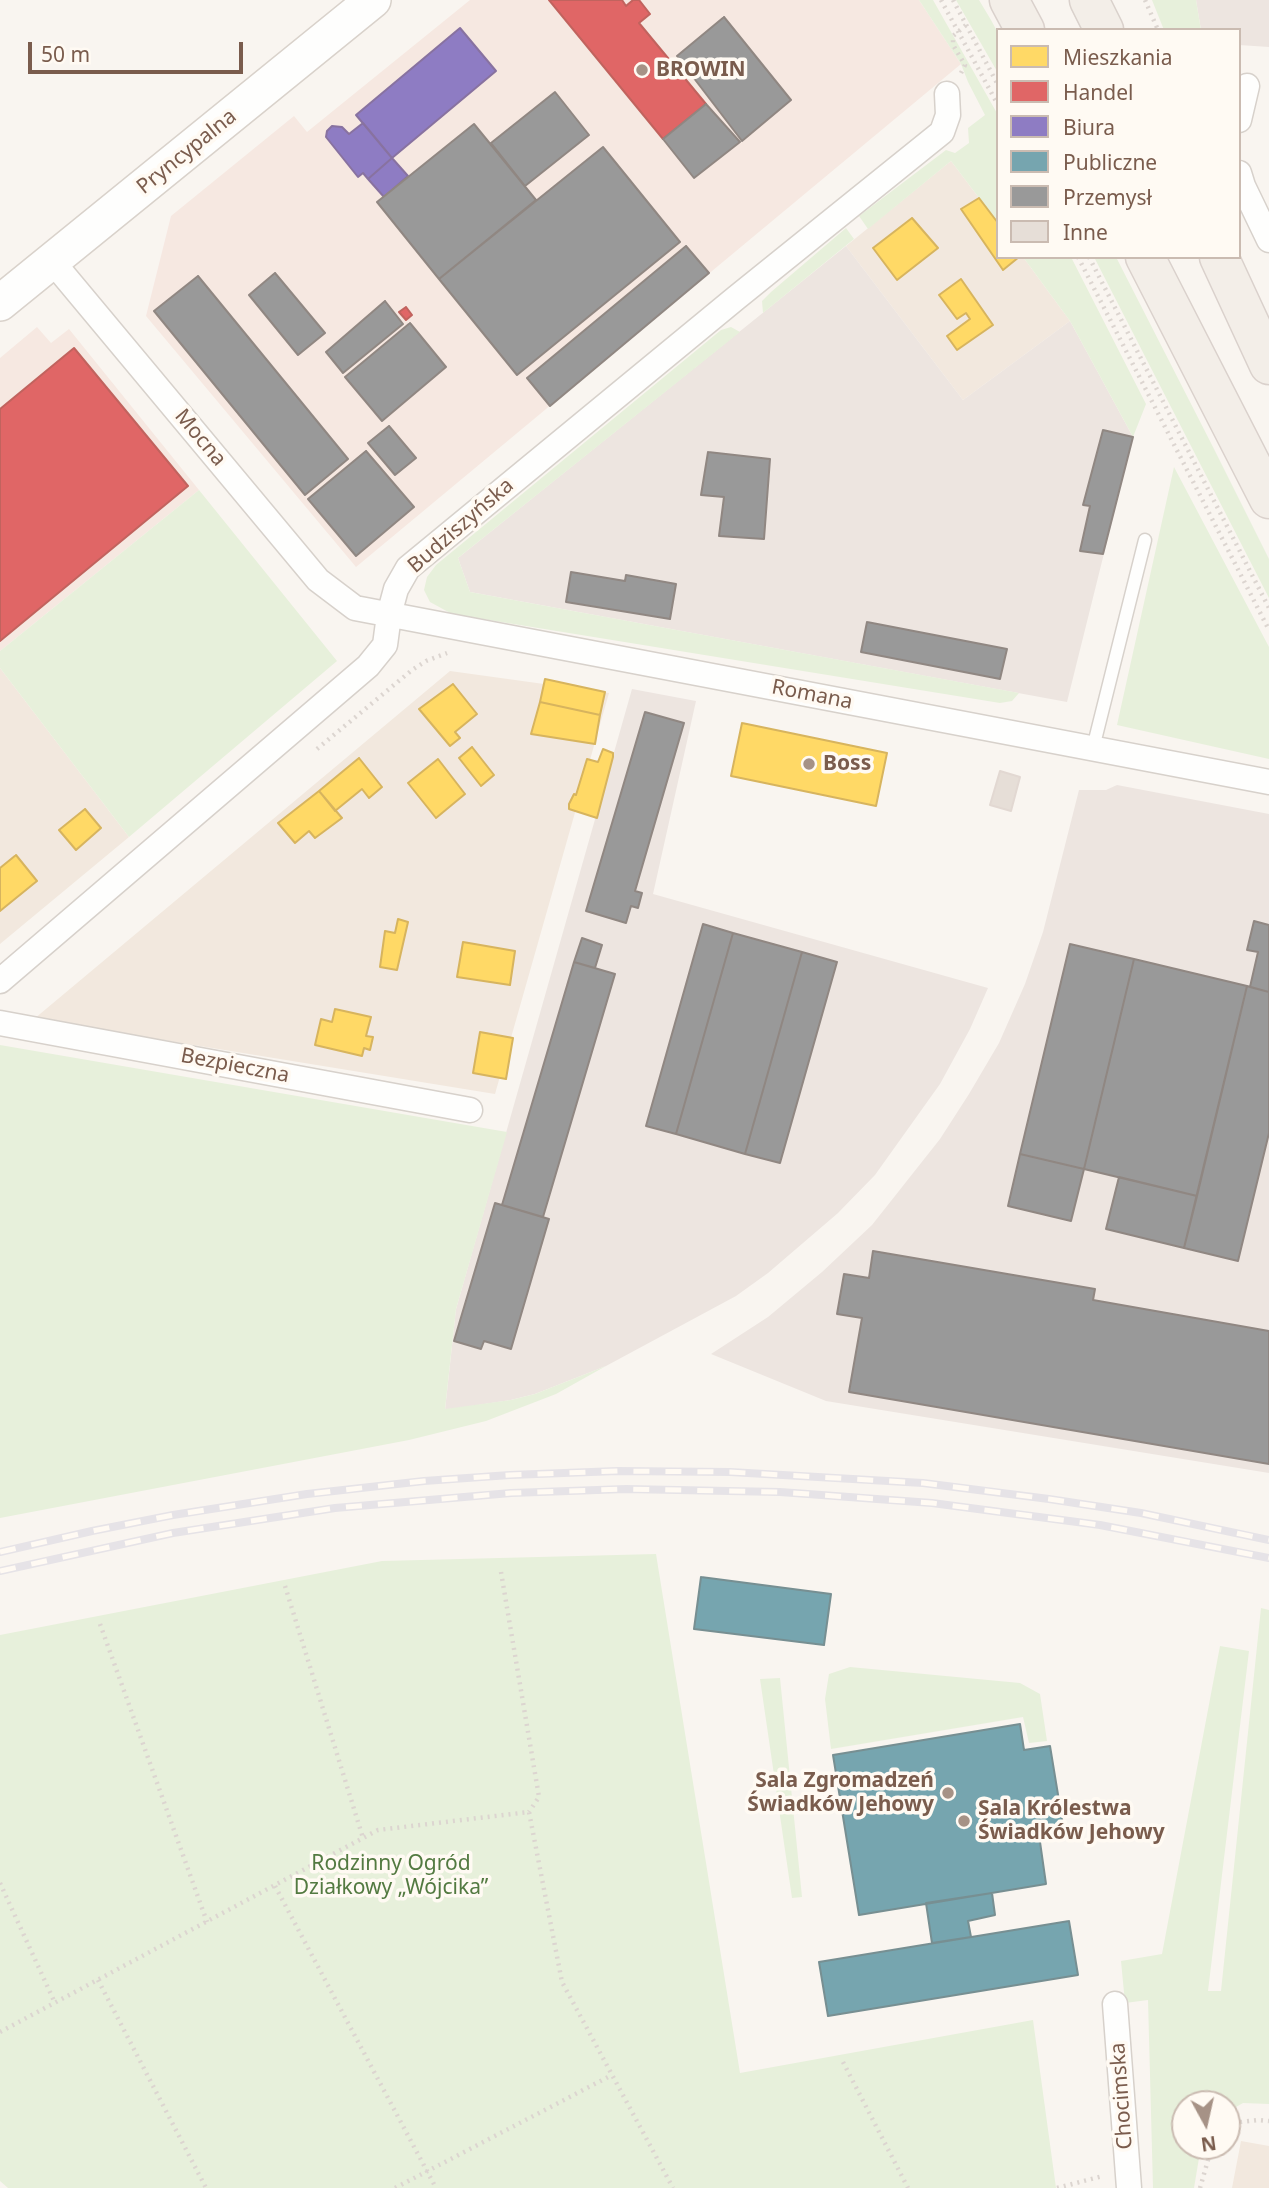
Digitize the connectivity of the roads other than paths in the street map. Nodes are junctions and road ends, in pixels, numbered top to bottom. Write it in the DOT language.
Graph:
graph roads {
  1 [pos="373,0"];
  2 [pos="1009,0"];
  3 [pos="1089,0"];
  4 [pos="1024,28"];
  5 [pos="1103,28"];
  6 [pos="1247,86"];
  7 [pos="947,94"];
  8 [pos="1241,112"];
  9 [pos="1241,177"];
  10 [pos="1269,240"];
  11 [pos="1146,259"];
  12 [pos="1220,259"];
  13 [pos="52,261"];
  14 [pos="0,303"];
  15 [pos="1269,365"];
  16 [pos="1269,499"];
  17 [pos="1145,540"];
  18 [pos="355,608"];
  19 [pos="389,615"];
  20 [pos="1093,748"];
  21 [pos="1269,782"];
  22 [pos="0,981"];
  23 [pos="0,1023"];
  24 [pos="470,1110"];
  25 [pos="1115,2004"];
  26 [pos="1128,2179"];
  1 -- 13 [label="street, Pryncypalna"];
  2 -- 4 [label="main road"];
  3 -- 5 [label="main road"];
  6 -- 8 [label="street"];
  7 -- 19 [label="street, Budziszyńska"];
  9 -- 10 [label="street"];
  11 -- 16 [label="main road"];
  12 -- 15 [label="main road"];
  13 -- 14 [label="street, Pryncypalna"];
  13 -- 18 [label="street, Mocna"];
  17 -- 20 [label="lane"];
  18 -- 19 [label="street, Romana"];
  19 -- 20 [label="street, Romana"];
  19 -- 22 [label="street, Budziszyńska"];
  20 -- 21 [label="street, Romana"];
  23 -- 24 [label="street, Bezpieczna"];
  25 -- 26 [label="street, Chocimska"];
}
